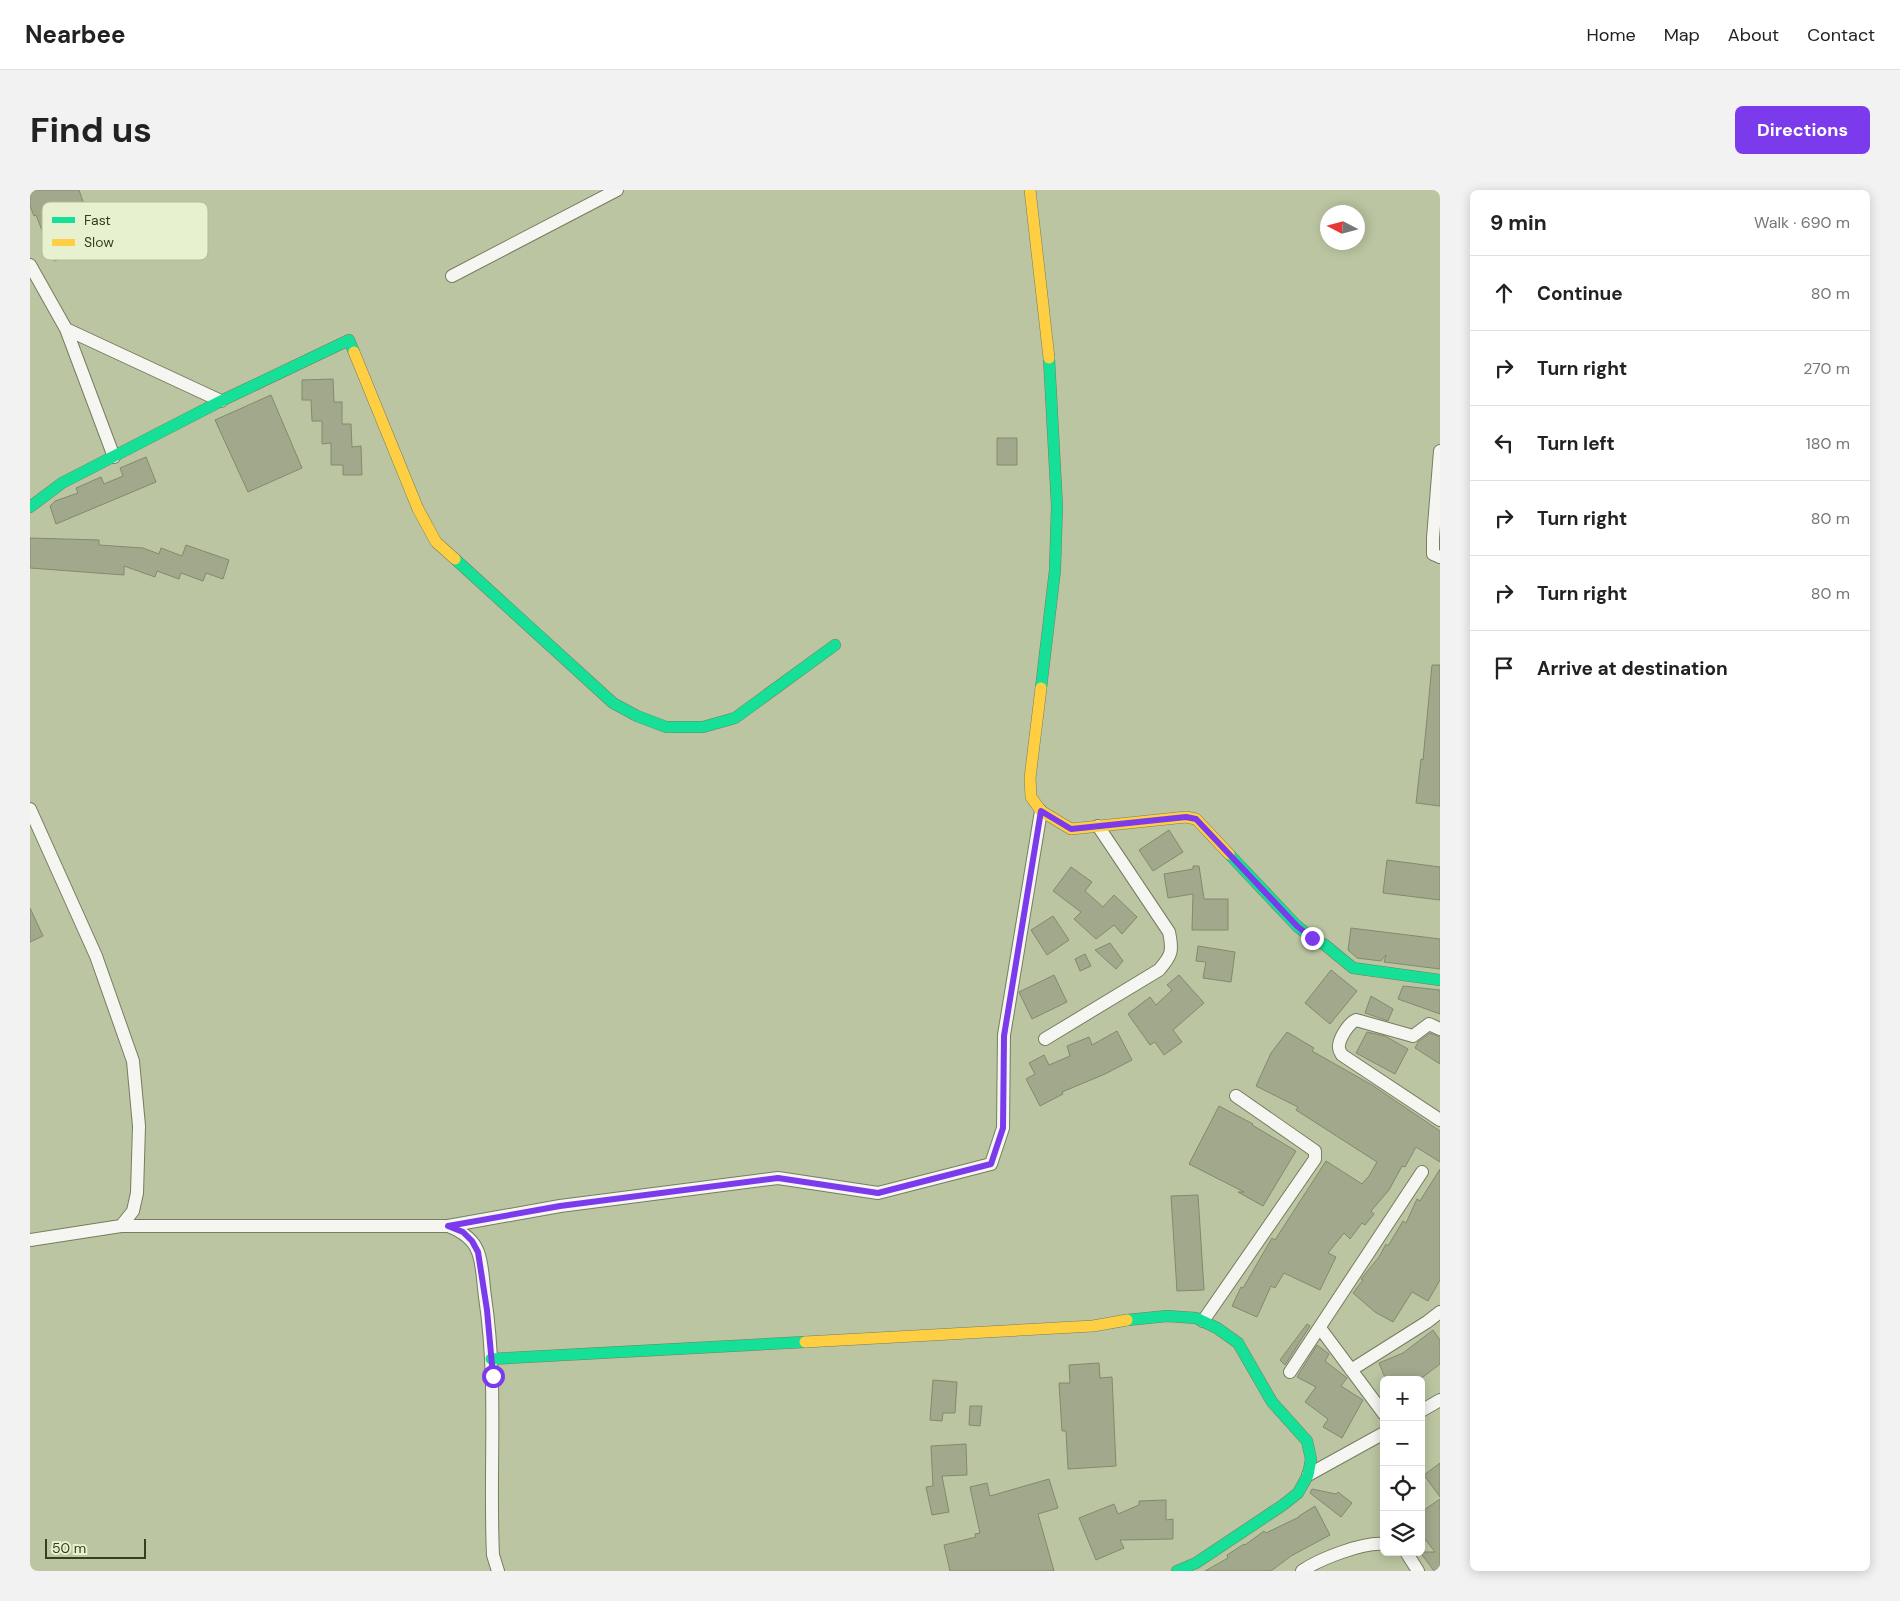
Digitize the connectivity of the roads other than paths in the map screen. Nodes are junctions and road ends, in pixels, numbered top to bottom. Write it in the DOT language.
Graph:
graph roads {
  1 [pos="617,190"];
  2 [pos="1030,190"];
  3 [pos="30,265"];
  4 [pos="452,276"];
  5 [pos="66,329"];
  6 [pos="221,401"];
  7 [pos="1440,451"];
  8 [pos="114,457"];
  9 [pos="30,507"];
  10 [pos="1440,557"];
  11 [pos="834,644"];
  12 [pos="30,809"];
  13 [pos="1041,811"];
  14 [pos="1098,826"];
  15 [pos="1440,980"];
  16 [pos="1440,1029"];
  17 [pos="1045,1039"];
  18 [pos="1236,1096"];
  19 [pos="1440,1120"];
  20 [pos="1422,1172"];
  21 [pos="122,1226"];
  22 [pos="448,1226"];
  23 [pos="30,1240"];
  24 [pos="1440,1312"];
  25 [pos="1203,1321"];
  26 [pos="1320,1328"];
  27 [pos="492,1360"];
  28 [pos="1351,1370"];
  29 [pos="1290,1372"];
  30 [pos="1440,1400"];
  31 [pos="1380,1409"];
  32 [pos="1425,1409"];
  33 [pos="1380,1435"];
  34 [pos="1308,1475"];
  35 [pos="1380,1545"];
  36 [pos="1409,1556"];
  37 [pos="498,1571"];
  38 [pos="1177,1571"];
  39 [pos="1302,1571"];
  40 [pos="1418,1571"];
  1 -- 4 [label="street"];
  2 -- 13 [label="street"];
  3 -- 5 [label="street"];
  5 -- 6 [label="street"];
  5 -- 8 [label="street"];
  6 -- 8 [label="street"];
  6 -- 11 [label="street"];
  7 -- 10 [label="street"];
  8 -- 9 [label="street"];
  12 -- 21 [label="street"];
  13 -- 14 [label="street"];
  13 -- 22 [label="street"];
  14 -- 15 [label="street"];
  14 -- 17 [label="street"];
  16 -- 19 [label="street"];
  18 -- 25 [label="street"];
  20 -- 26 [label="street"];
  21 -- 22 [label="street"];
  21 -- 23 [label="street"];
  22 -- 27 [label="street"];
  24 -- 28 [label="street"];
  25 -- 27 [label="street"];
  25 -- 34 [label="street"];
  26 -- 28 [label="street"];
  26 -- 29 [label="street"];
  27 -- 37 [label="street"];
  28 -- 31 [label="street"];
  30 -- 32 [label="street"];
  33 -- 34 [label="street"];
  34 -- 38 [label="street"];
  35 -- 39 [label="street"];
  36 -- 40 [label="street"];
}
